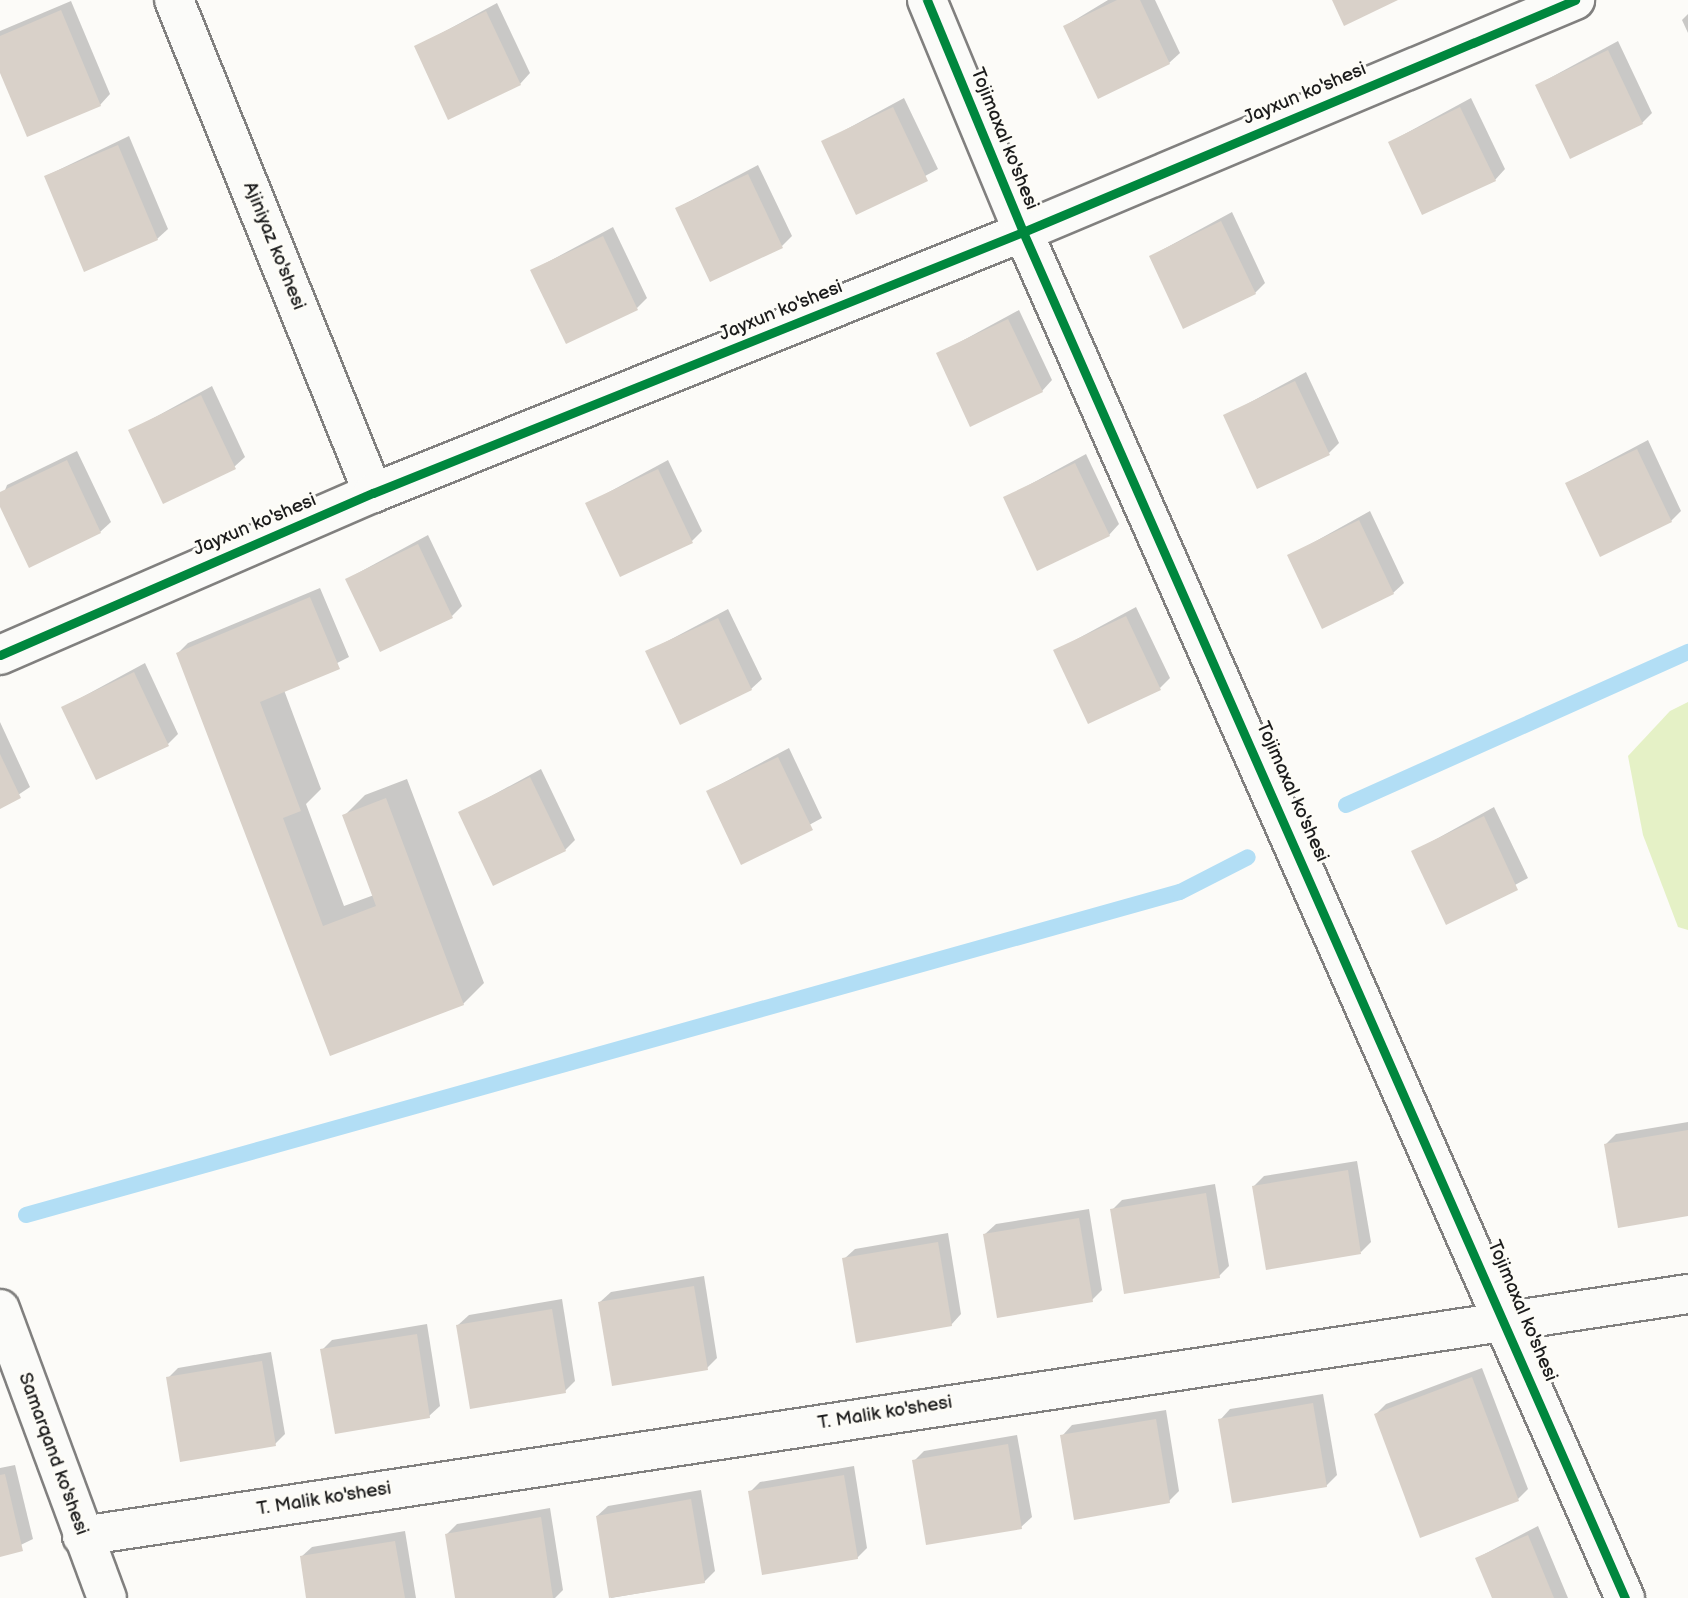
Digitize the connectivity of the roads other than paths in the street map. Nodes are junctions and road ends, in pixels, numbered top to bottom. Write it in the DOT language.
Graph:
graph roads {
  1 [pos="174,0"];
  2 [pos="928,0"];
  3 [pos="1575,0"];
  4 [pos="1023,232"];
  5 [pos="373,493"];
  6 [pos="0,655"];
  7 [pos="1688,1294"];
  8 [pos="0,1309"];
  9 [pos="1507,1319"];
  10 [pos="82,1536"];
  11 [pos="107,1598"];
  12 [pos="1625,1598"];
  1 -- 5 [label="street, Ajiniyaz ko'shesi"];
  2 -- 4 [label="street, Tojimaxal ko'shesi"];
  3 -- 4 [label="street, Jayxun ko'shesi"];
  4 -- 5 [label="street, Jayxun ko'shesi"];
  4 -- 9 [label="street, Tojimaxal ko'shesi"];
  5 -- 6 [label="street, Jayxun ko'shesi"];
  7 -- 9 [label="street, T. Malik ko'shesi"];
  8 -- 10 [label="street, Samarqand ko'shesi"];
  9 -- 10 [label="street, T. Malik ko'shesi"];
  9 -- 12 [label="street, Tojimaxal ko'shesi"];
  10 -- 11 [label="street, Samarqand ko'shesi"];
}
